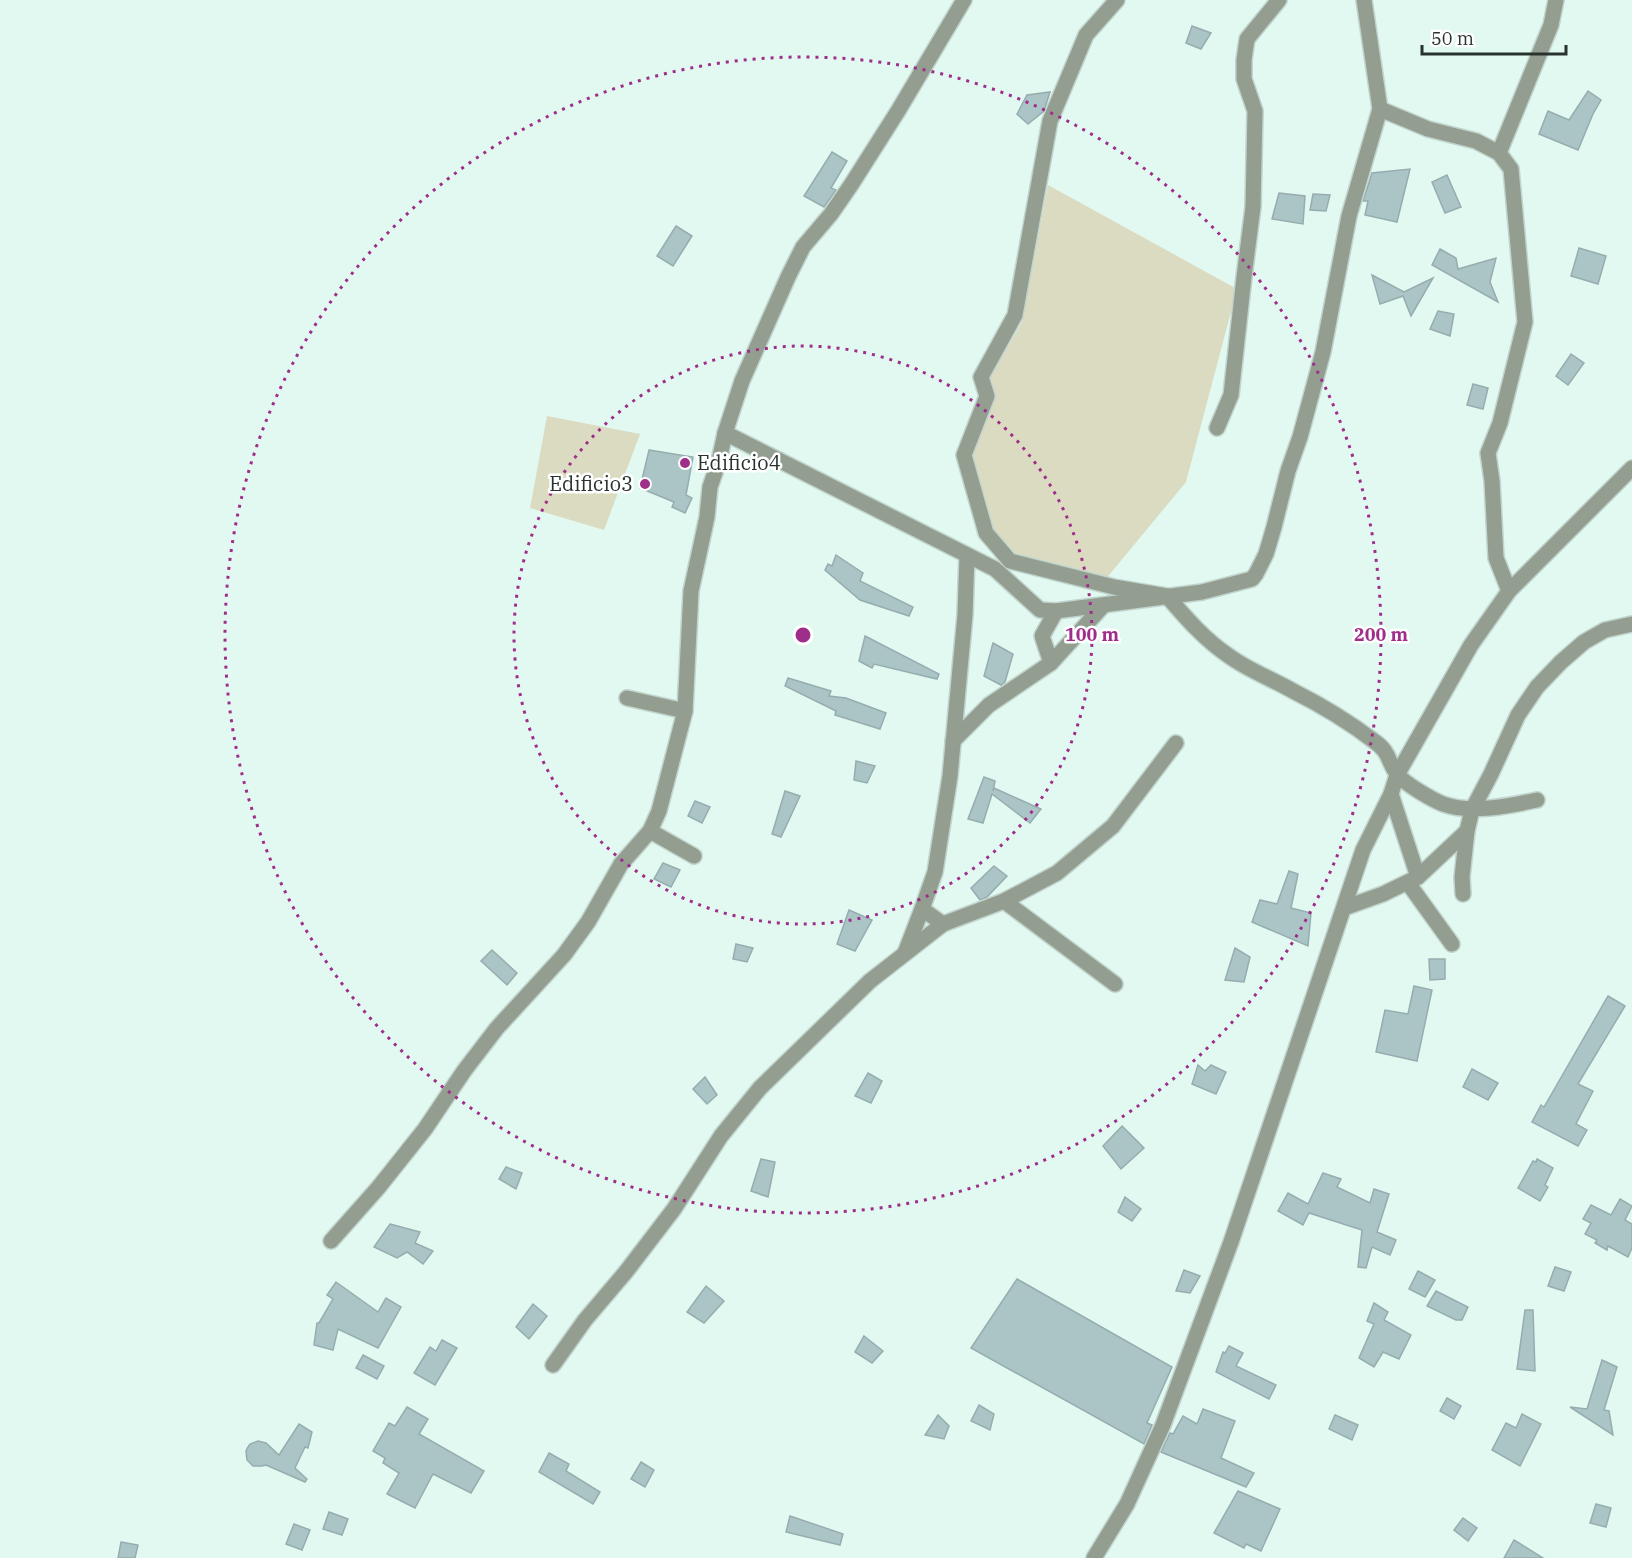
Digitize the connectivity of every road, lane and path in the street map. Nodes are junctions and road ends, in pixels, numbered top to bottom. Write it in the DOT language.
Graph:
graph roads {
  1 [pos="964,0"];
  2 [pos="1117,0"];
  3 [pos="1279,0"];
  4 [pos="1364,0"];
  5 [pos="1556,0"];
  6 [pos="1380,109"];
  7 [pos="1498,153"];
  8 [pos="1217,428"];
  9 [pos="725,433"];
  10 [pos="1632,468"];
  11 [pos="968,555"];
  12 [pos="1509,591"];
  13 [pos="1167,596"];
  14 [pos="1103,606"];
  15 [pos="1056,611"];
  16 [pos="1632,624"];
  17 [pos="1051,663"];
  18 [pos="627,698"];
  19 [pos="685,711"];
  20 [pos="953,741"];
  21 [pos="1176,743"];
  22 [pos="1397,775"];
  23 [pos="1391,794"];
  24 [pos="1537,800"];
  25 [pos="1472,810"];
  26 [pos="650,831"];
  27 [pos="1467,831"];
  28 [pos="694,856"];
  29 [pos="1413,880"];
  30 [pos="1463,894"];
  31 [pos="1004,901"];
  32 [pos="1344,908"];
  33 [pos="922,909"];
  34 [pos="943,924"];
  35 [pos="1452,944"];
  36 [pos="905,953"];
  37 [pos="1115,984"];
  38 [pos="331,1241"];
  39 [pos="553,1365"];
  40 [pos="1094,1558"];
  1 -- 9 [label="street"];
  2 -- 13 [label="street"];
  3 -- 8 [label="street"];
  4 -- 6 [label="street"];
  5 -- 7 [label="street"];
  6 -- 7 [label="street"];
  6 -- 13 [label="street"];
  7 -- 12 [label="street"];
  9 -- 11 [label="street"];
  9 -- 19 [label="street"];
  10 -- 12 [label="street"];
  11 -- 15 [label="street"];
  11 -- 20 [label="street"];
  12 -- 22 [label="street"];
  13 -- 14 [label="street"];
  13 -- 22 [label="street"];
  14 -- 15 [label="street"];
  14 -- 17 [label="street"];
  15 -- 17 [label="street"];
  16 -- 25 [label="street"];
  17 -- 20 [label="street"];
  18 -- 19 [label="street"];
  19 -- 26 [label="street"];
  20 -- 33 [label="street"];
  21 -- 31 [label="street"];
  22 -- 23 [label="street"];
  22 -- 25 [label="street"];
  23 -- 29 [label="street"];
  23 -- 32 [label="street"];
  24 -- 25 [label="street"];
  25 -- 27 [label="street"];
  26 -- 28 [label="street"];
  26 -- 38 [label="street"];
  27 -- 29 [label="street"];
  27 -- 30 [label="street"];
  29 -- 32 [label="street"];
  29 -- 35 [label="street"];
  31 -- 34 [label="street"];
  31 -- 37 [label="street"];
  32 -- 40 [label="street"];
  33 -- 34 [label="street"];
  33 -- 36 [label="street"];
  34 -- 36 [label="street"];
  36 -- 39 [label="street"];
}
